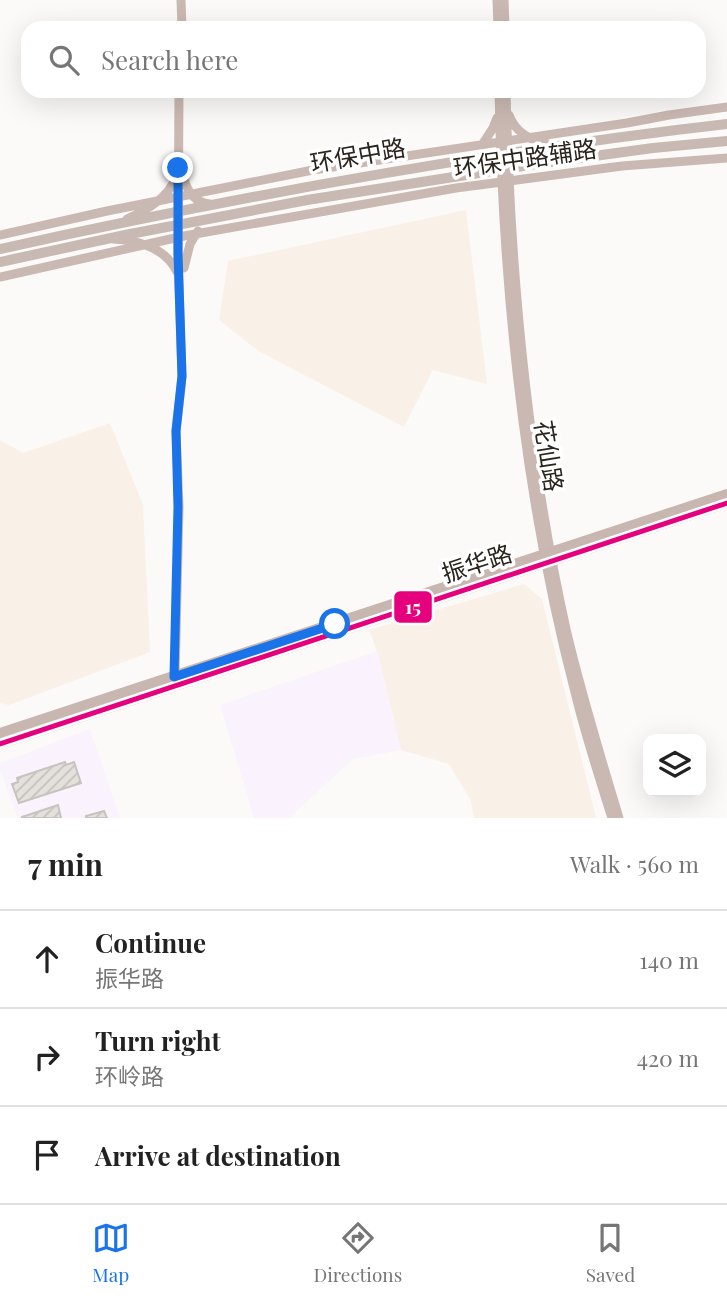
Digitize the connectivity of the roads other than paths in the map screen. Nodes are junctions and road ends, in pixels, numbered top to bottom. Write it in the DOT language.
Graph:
graph roads {
  1 [pos="179,0"];
  2 [pos="497,0"];
  3 [pos="505,0"];
  4 [pos="180,21"];
  5 [pos="498,21"];
  6 [pos="505,21"];
  7 [pos="181,98"];
  8 [pos="501,98"];
  9 [pos="505,98"];
  10 [pos="503,106"];
  11 [pos="727,107"];
  12 [pos="727,124"];
  13 [pos="528,137"];
  14 [pos="504,141"];
  15 [pos="727,141"];
  16 [pos="482,144"];
  17 [pos="561,146"];
  18 [pos="505,154"];
  19 [pos="727,158"];
  20 [pos="464,160"];
  21 [pos="553,161"];
  22 [pos="505,168"];
  23 [pos="181,172"];
  24 [pos="453,176"];
  25 [pos="525,178"];
  26 [pos="506,181"];
  27 [pos="486,184"];
  28 [pos="184,195"];
  29 [pos="159,200"];
  30 [pos="212,204"];
  31 [pos="181,210"];
  32 [pos="507,213"];
  33 [pos="215,217"];
  34 [pos="121,222"];
  35 [pos="181,223"];
  36 [pos="196,234"];
  37 [pos="0,235"];
  38 [pos="181,237"];
  39 [pos="104,239"];
  40 [pos="144,245"];
  41 [pos="0,249"];
  42 [pos="0,262"];
  43 [pos="184,268"];
  44 [pos="0,277"];
  45 [pos="179,280"];
  46 [pos="727,494"];
  47 [pos="727,503"];
  48 [pos="549,557"];
  49 [pos="176,676"];
  50 [pos="0,733"];
  51 [pos="0,744"];
  52 [pos="612,818"];
  53 [pos="619,818"];
  1 -- 4 [label="street"];
  2 -- 5 [label="street"];
  3 -- 6 [label="street"];
  7 -- 23 [label="street"];
  8 -- 10 [label="street, 花仙路"];
  9 -- 10 [label="street, 花仙路"];
  10 -- 13 [label="street"];
  10 -- 14 [label="street, 花仙路"];
  10 -- 16 [label="street"];
  11 -- 13 [label="street, 环保中路辅路"];
  12 -- 17 [label="main road, 环保中路"];
  13 -- 14 [label="street, 环保中路辅路"];
  13 -- 17 [label="street"];
  14 -- 16 [label="street, 环保中路辅路"];
  14 -- 18 [label="street, 花仙路"];
  15 -- 21 [label="main road, 环保中路"];
  16 -- 20 [label="street"];
  16 -- 28 [label="street, 环保中路辅路"];
  17 -- 18 [label="main road, 环保中路"];
  18 -- 20 [label="main road, 环保中路"];
  18 -- 22 [label="street, 花仙路"];
  19 -- 25 [label="street, 环保中路辅路"];
  20 -- 30 [label="main road, 环保中路"];
  21 -- 22 [label="main road, 环保中路"];
  21 -- 25 [label="street"];
  22 -- 24 [label="main road, 环保中路"];
  22 -- 26 [label="street, 花仙路"];
  23 -- 28 [label="street"];
  23 -- 29 [label="street"];
  24 -- 27 [label="street"];
  24 -- 33 [label="main road, 环保中路"];
  25 -- 26 [label="street, 环保中路辅路"];
  25 -- 32 [label="street"];
  26 -- 27 [label="street, 环保中路辅路"];
  26 -- 32 [label="street, 花仙路"];
  27 -- 32 [label="street"];
  27 -- 36 [label="street, 环保中路辅路"];
  28 -- 29 [label="street, 环保中路辅路"];
  28 -- 30 [label="street"];
  28 -- 31 [label="street"];
  29 -- 34 [label="street"];
  29 -- 37 [label="street, 环保中路辅路"];
  30 -- 31 [label="main road, 环保中路"];
  31 -- 34 [label="main road, 环保中路"];
  31 -- 35 [label="street"];
  32 -- 48 [label="street, 花仙路"];
  33 -- 35 [label="main road, 环保中路"];
  33 -- 36 [label="street"];
  34 -- 41 [label="main road, 环保中路"];
  35 -- 38 [label="street"];
  35 -- 39 [label="main road, 环保中路"];
  36 -- 38 [label="street, 环保中路辅路"];
  36 -- 43 [label="street"];
  38 -- 40 [label="street, 环保中路辅路"];
  38 -- 43 [label="street"];
  38 -- 45 [label="street"];
  39 -- 40 [label="street"];
  39 -- 42 [label="main road, 环保中路"];
  40 -- 44 [label="street, 环保中路辅路"];
  40 -- 45 [label="street"];
  43 -- 49 [label="street"];
  45 -- 49 [label="street"];
  46 -- 48 [label="main road, 振华路"];
  47 -- 48 [label="main road, 振华路"];
  48 -- 49 [label="main road, 振华路"];
  48 -- 51 [label="main road, 振华路"];
  48 -- 52 [label="street, 花仙路"];
  48 -- 53 [label="street, 花仙路"];
  49 -- 50 [label="main road, 振华路"];
}
